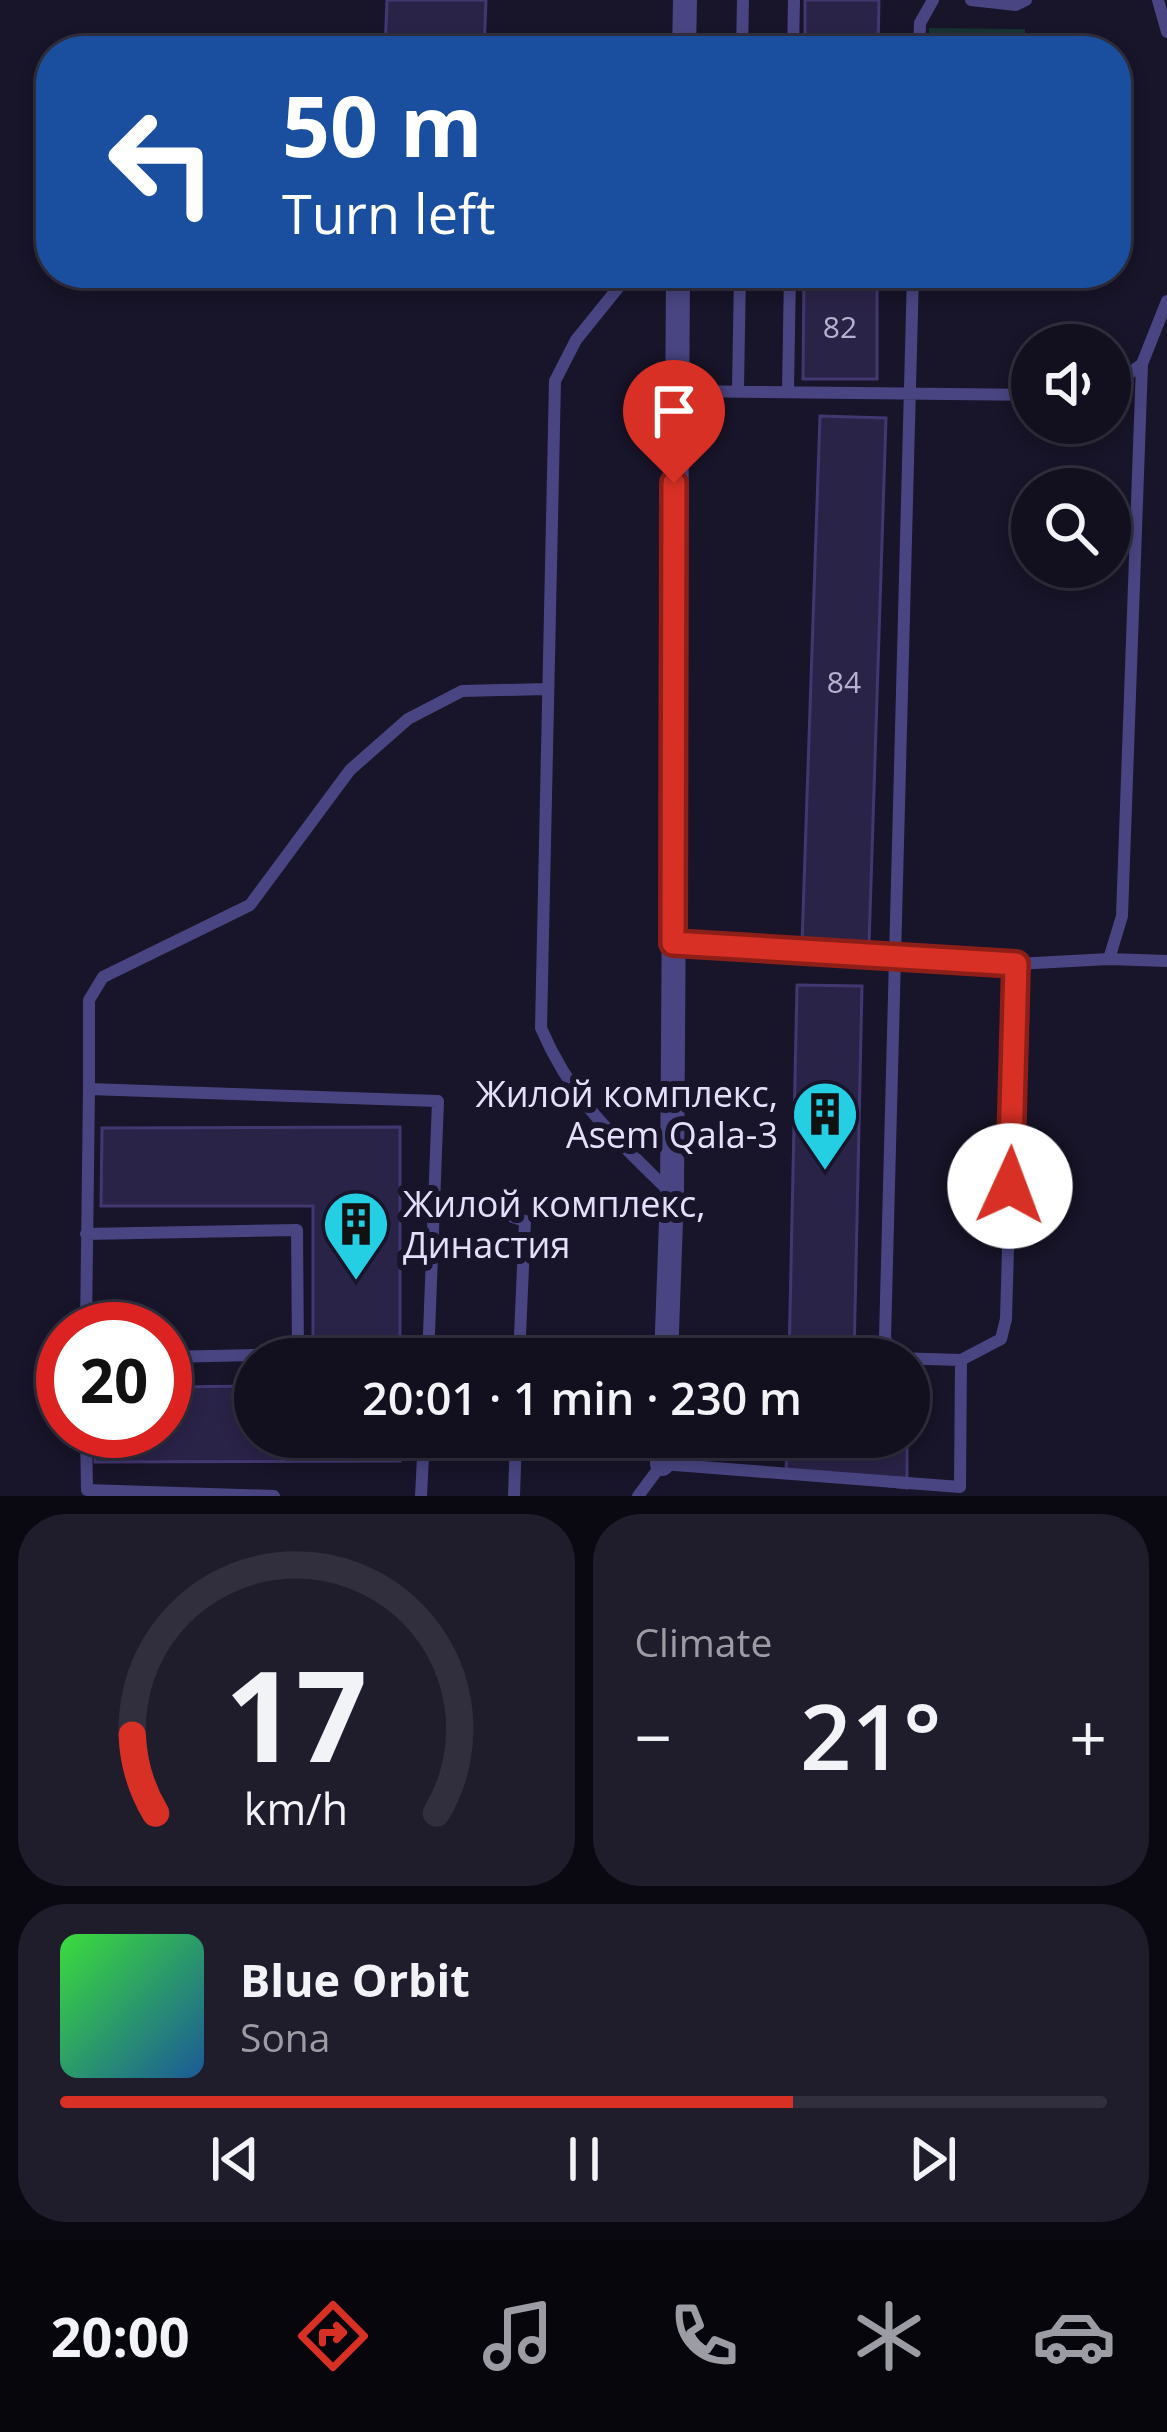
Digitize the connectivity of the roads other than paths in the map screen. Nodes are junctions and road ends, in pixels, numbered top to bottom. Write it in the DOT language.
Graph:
graph roads {
  1 [pos="685,0"];
  2 [pos="743,0"];
  3 [pos="794,0"];
  4 [pos="933,0"];
  5 [pos="971,0"];
  6 [pos="1026,0"];
  7 [pos="1158,0"];
  8 [pos="1167,32"];
  9 [pos="684,36"];
  10 [pos="742,36"];
  11 [pos="794,36"];
  12 [pos="920,36"];
  13 [pos="619,288"];
  14 [pos="678,288"];
  15 [pos="740,288"];
  16 [pos="790,288"];
  17 [pos="912,288"];
  18 [pos="1167,301"];
  19 [pos="1142,364"];
  20 [pos="1131,372"];
  21 [pos="738,388"];
  22 [pos="788,389"];
  23 [pos="675,391"];
  24 [pos="909,393"];
  25 [pos="1011,395"];
  26 [pos="546,689"];
  27 [pos="673,943"];
  28 [pos="891,959"];
  29 [pos="1109,959"];
  30 [pos="1167,961"];
  31 [pos="1016,964"];
  32 [pos="89,1089"];
  33 [pos="672,1194"];
  34 [pos="436,1204"];
  35 [pos="86,1234"];
  36 [pos="86,1302"];
  37 [pos="429,1338"];
  38 [pos="520,1338"];
  39 [pos="667,1338"];
  40 [pos="192,1356"];
  41 [pos="961,1360"];
  42 [pos="86,1458"];
  43 [pos="423,1458"];
  44 [pos="515,1458"];
  45 [pos="662,1458"];
  46 [pos="662,1464"];
  47 [pos="274,1496"];
  48 [pos="421,1496"];
  49 [pos="514,1496"];
  50 [pos="638,1496"];
  1 -- 9 [label="street"];
  2 -- 10 [label="lane"];
  3 -- 11 [label="lane"];
  4 -- 12 [label="lane"];
  5 -- 6 [label="lane"];
  7 -- 8 [label="lane"];
  13 -- 26 [label="lane"];
  14 -- 23 [label="street"];
  15 -- 21 [label="lane"];
  16 -- 22 [label="lane"];
  17 -- 24 [label="lane"];
  18 -- 19 [label="lane"];
  19 -- 20 [label="lane"];
  19 -- 29 [label="lane"];
  21 -- 22 [label="lane"];
  21 -- 23 [label="lane"];
  22 -- 24 [label="lane"];
  23 -- 27 [label="street"];
  24 -- 25 [label="lane"];
  24 -- 28 [label="lane"];
  26 -- 32 [label="lane"];
  26 -- 33 [label="lane"];
  27 -- 28 [label="lane"];
  27 -- 33 [label="street"];
  28 -- 31 [label="lane"];
  28 -- 41 [label="lane"];
  29 -- 30 [label="lane"];
  29 -- 31 [label="lane"];
  31 -- 41 [label="lane"];
  32 -- 34 [label="lane"];
  32 -- 35 [label="lane"];
  33 -- 39 [label="street"];
  34 -- 37 [label="lane"];
  34 -- 38 [label="lane"];
  35 -- 36 [label="lane"];
  35 -- 40 [label="lane"];
  41 -- 46 [label="lane"];
  42 -- 47 [label="lane"];
  43 -- 48 [label="lane"];
  44 -- 49 [label="lane"];
  45 -- 46 [label="street"];
  46 -- 50 [label="lane"];
}
